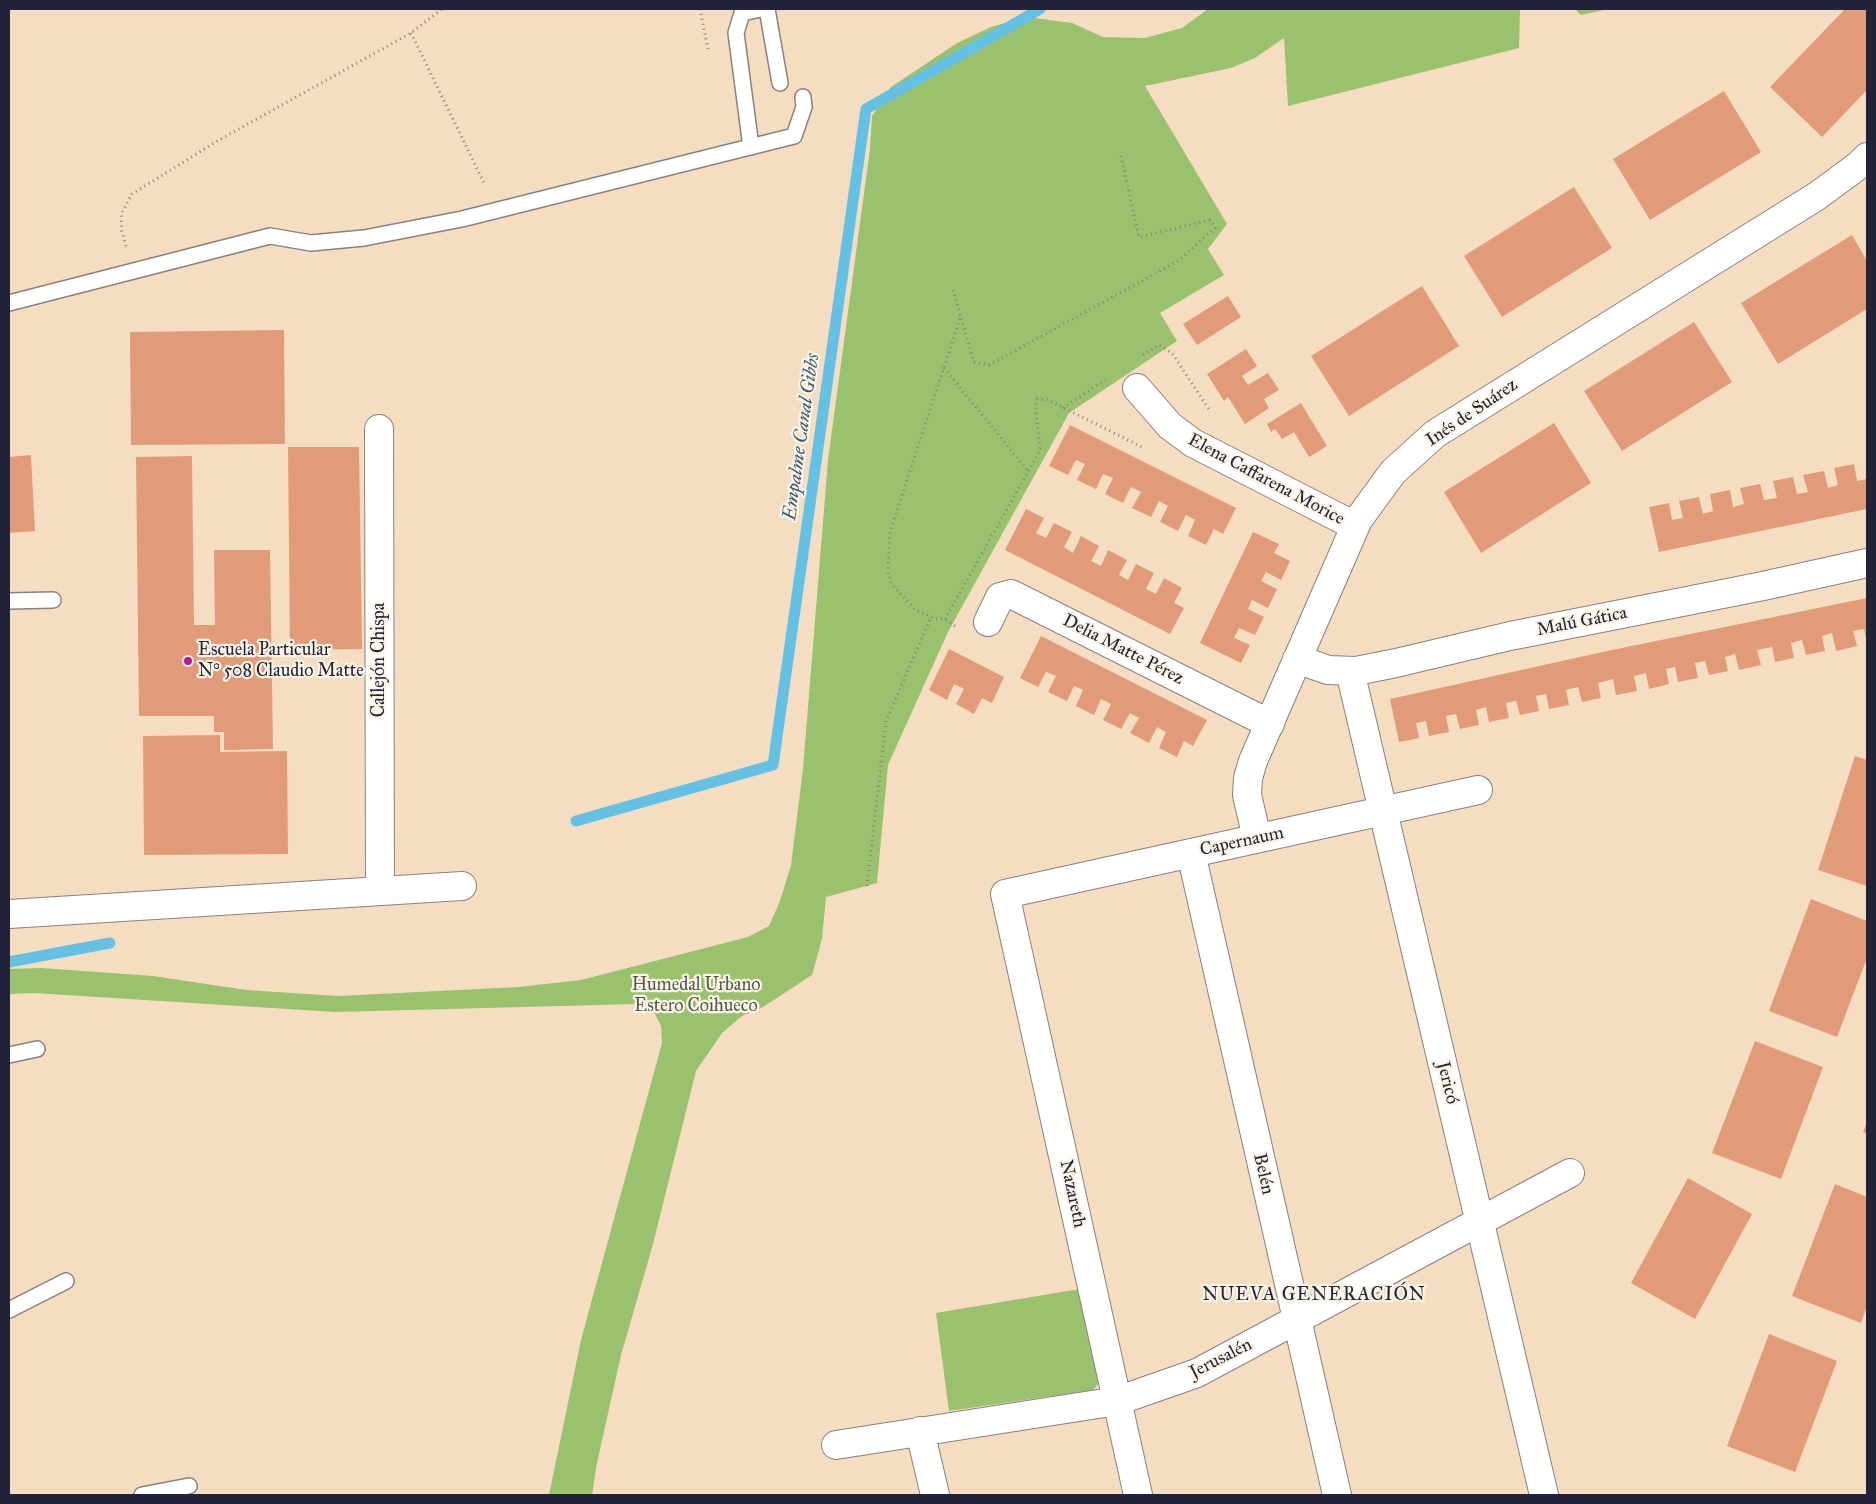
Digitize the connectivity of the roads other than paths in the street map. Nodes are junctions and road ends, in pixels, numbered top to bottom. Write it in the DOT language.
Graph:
graph roads {
  1 [pos="761,9"];
  2 [pos="767,9"];
  3 [pos="780,83"];
  4 [pos="803,97"];
  5 [pos="752,147"];
  6 [pos="1867,157"];
  7 [pos="9,303"];
  8 [pos="1137,388"];
  9 [pos="380,430"];
  10 [pos="1355,526"];
  11 [pos="1867,563"];
  12 [pos="53,600"];
  13 [pos="9,601"];
  14 [pos="988,622"];
  15 [pos="1298,659"];
  16 [pos="1350,671"];
  17 [pos="1270,724"];
  18 [pos="1478,790"];
  19 [pos="1382,811"];
  20 [pos="1257,838"];
  21 [pos="1191,853"];
  22 [pos="462,886"];
  23 [pos="380,891"];
  24 [pos="1005,894"];
  25 [pos="9,914"];
  26 [pos="37,1049"];
  27 [pos="9,1055"];
  28 [pos="1570,1173"];
  29 [pos="1481,1222"];
  30 [pos="66,1281"];
  31 [pos="9,1310"];
  32 [pos="1296,1320"];
  33 [pos="1117,1401"];
  34 [pos="920,1431"];
  35 [pos="836,1445"];
  36 [pos="189,1486"];
  37 [pos="142,1495"];
  38 [pos="935,1495"];
  39 [pos="1138,1495"];
  40 [pos="1337,1495"];
  41 [pos="1544,1495"];
  1 -- 5 [label="lane"];
  2 -- 3 [label="lane"];
  4 -- 5 [label="lane"];
  5 -- 7 [label="lane"];
  6 -- 10 [label="street, Inés de Suárez"];
  8 -- 10 [label="street, Elena Caffarena Morice"];
  9 -- 23 [label="street, Callejón Chispa"];
  10 -- 15 [label="street, Inés de Suárez"];
  11 -- 16 [label="street, Malú Gática"];
  12 -- 13 [label="lane"];
  14 -- 17 [label="street, Delia Matte Pérez"];
  15 -- 16 [label="street, Malú Gática"];
  15 -- 17 [label="street, Inés de Suárez"];
  16 -- 19 [label="street, Jericó"];
  17 -- 20 [label="street, Inés de Suárez"];
  18 -- 19 [label="street, Capernaum"];
  19 -- 20 [label="street, Capernaum"];
  19 -- 29 [label="street, Jericó"];
  20 -- 21 [label="street, Capernaum"];
  21 -- 24 [label="street, Capernaum"];
  21 -- 32 [label="street, Belén"];
  22 -- 23 [label="street"];
  23 -- 25 [label="street"];
  24 -- 33 [label="street, Nazareth"];
  26 -- 27 [label="lane"];
  28 -- 29 [label="street, Jerusalén"];
  29 -- 32 [label="street, Jerusalén"];
  29 -- 41 [label="street, Jericó"];
  30 -- 31 [label="lane"];
  32 -- 33 [label="street, Jerusalén"];
  32 -- 40 [label="street, Belén"];
  33 -- 34 [label="street, Jerusalén"];
  33 -- 39 [label="street, Nazareth"];
  34 -- 35 [label="street, Jerusalén"];
  34 -- 38 [label="street"];
  36 -- 37 [label="lane"];
}
